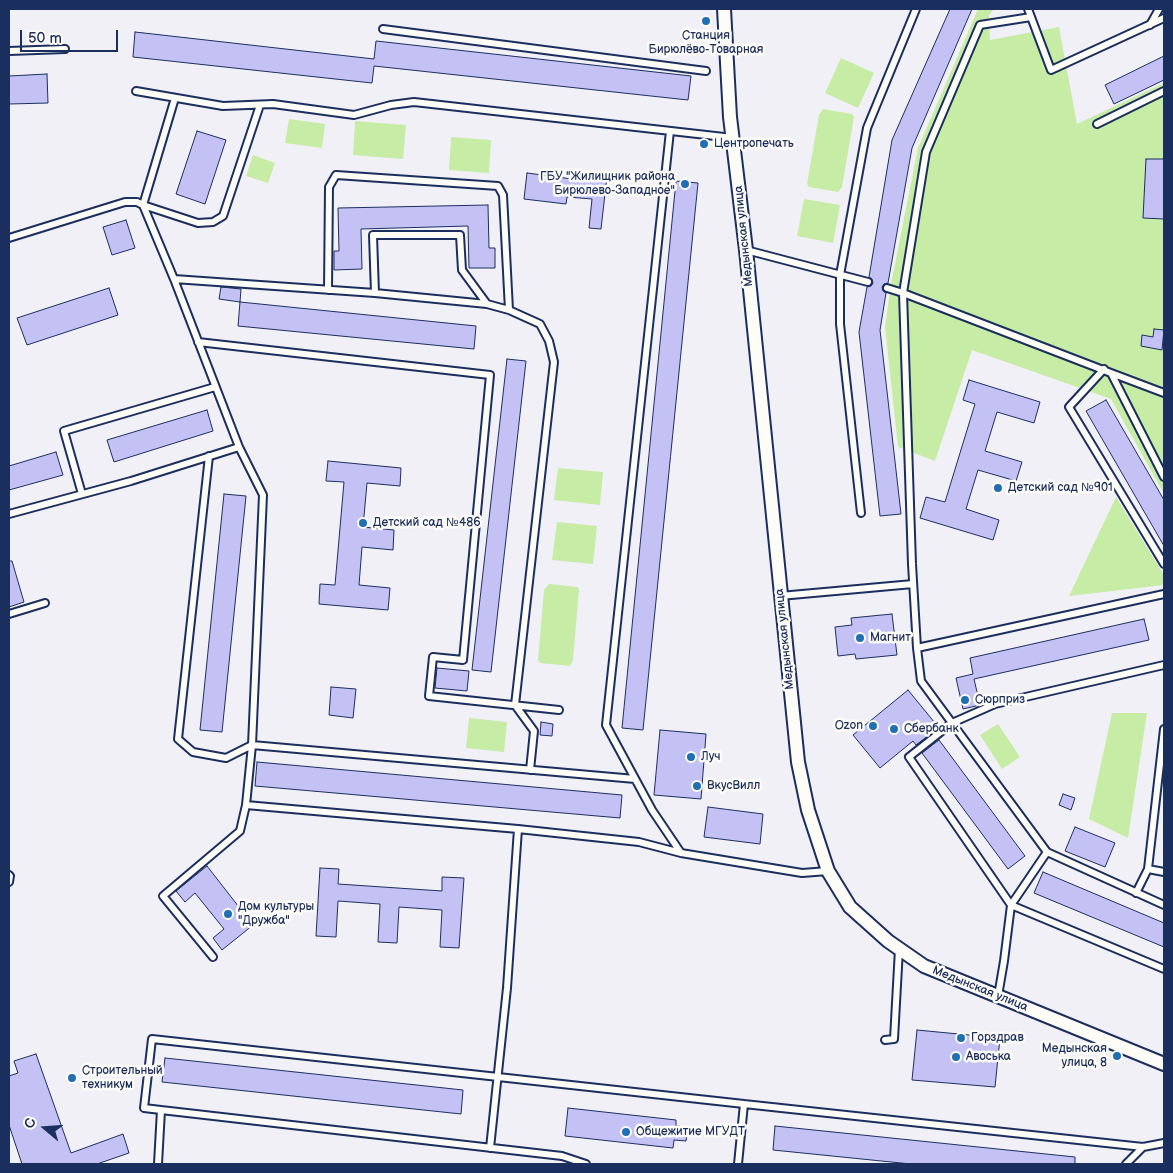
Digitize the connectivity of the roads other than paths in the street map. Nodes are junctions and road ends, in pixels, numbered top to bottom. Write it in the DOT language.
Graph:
graph roads {
  1 [pos="724,9"];
  2 [pos="916,9"];
  3 [pos="1028,9"];
  4 [pos="1159,9"];
  5 [pos="1031,17"];
  6 [pos="1164,18"];
  7 [pos="1150,24"];
  8 [pos="383,30"];
  9 [pos="66,49"];
  10 [pos="9,51"];
  11 [pos="706,71"];
  12 [pos="1164,90"];
  13 [pos="136,91"];
  14 [pos="175,98"];
  15 [pos="260,105"];
  16 [pos="1097,124"];
  17 [pos="670,131"];
  18 [pos="732,138"];
  19 [pos="143,205"];
  20 [pos="9,238"];
  21 [pos="746,250"];
  22 [pos="840,275"];
  23 [pos="174,279"];
  24 [pos="868,282"];
  25 [pos="887,288"];
  26 [pos="328,290"];
  27 [pos="903,293"];
  28 [pos="375,294"];
  29 [pos="487,304"];
  30 [pos="509,310"];
  31 [pos="198,342"];
  32 [pos="1108,371"];
  33 [pos="215,387"];
  34 [pos="1164,393"];
  35 [pos="239,447"];
  36 [pos="209,456"];
  37 [pos="1164,477"];
  38 [pos="82,494"];
  39 [pos="861,512"];
  40 [pos="9,514"];
  41 [pos="1164,564"];
  42 [pos="913,584"];
  43 [pos="1164,594"];
  44 [pos="780,596"];
  45 [pos="45,603"];
  46 [pos="9,614"];
  47 [pos="917,648"];
  48 [pos="1164,665"];
  49 [pos="515,706"];
  50 [pos="559,710"];
  51 [pos="952,723"];
  52 [pos="1164,729"];
  53 [pos="252,745"];
  54 [pos="530,770"];
  55 [pos="635,779"];
  56 [pos="246,805"];
  57 [pos="518,829"];
  58 [pos="1047,852"];
  59 [pos="681,853"];
  60 [pos="1148,869"];
  61 [pos="828,871"];
  62 [pos="1164,872"];
  63 [pos="9,876"];
  64 [pos="9,882"];
  65 [pos="1136,893"];
  66 [pos="1011,905"];
  67 [pos="1164,905"];
  68 [pos="899,949"];
  69 [pos="213,957"];
  70 [pos="1164,969"];
  71 [pos="998,996"];
  72 [pos="885,1040"];
  73 [pos="1164,1064"];
  74 [pos="498,1076"];
  75 [pos="744,1104"];
  76 [pos="161,1110"];
  77 [pos="1164,1143"];
  78 [pos="1143,1147"];
  79 [pos="490,1148"];
  80 [pos="158,1164"];
  81 [pos="585,1164"];
  82 [pos="738,1164"];
  83 [pos="1126,1164"];
  1 -- 18 [label="street, Медынская улица"];
  2 -- 22 [label="lane"];
  3 -- 5 [label="lane"];
  4 -- 7 [label="lane"];
  5 -- 7 [label="lane"];
  5 -- 27 [label="lane"];
  6 -- 7 [label="lane"];
  8 -- 11 [label="lane"];
  9 -- 10 [label="lane"];
  12 -- 16 [label="lane"];
  13 -- 14 [label="lane"];
  14 -- 15 [label="lane"];
  14 -- 19 [label="lane"];
  15 -- 17 [label="lane"];
  15 -- 19 [label="lane"];
  17 -- 18 [label="lane"];
  17 -- 55 [label="lane"];
  18 -- 21 [label="street, Медынская улица"];
  19 -- 20 [label="lane"];
  19 -- 23 [label="lane"];
  21 -- 22 [label="lane"];
  21 -- 44 [label="street, Медынская улица"];
  22 -- 24 [label="lane"];
  22 -- 39 [label="lane"];
  23 -- 26 [label="lane"];
  23 -- 31 [label="lane"];
  25 -- 27 [label="lane"];
  26 -- 28 [label="lane"];
  26 -- 30 [label="lane"];
  27 -- 32 [label="lane"];
  27 -- 42 [label="lane"];
  28 -- 29 [label="lane"];
  28 -- 29 [label="lane"];
  29 -- 30 [label="lane"];
  30 -- 49 [label="lane"];
  31 -- 33 [label="lane"];
  31 -- 49 [label="lane"];
  32 -- 34 [label="lane"];
  32 -- 37 [label="lane"];
  32 -- 41 [label="lane"];
  33 -- 35 [label="lane"];
  33 -- 38 [label="lane"];
  35 -- 36 [label="lane"];
  35 -- 53 [label="lane"];
  36 -- 38 [label="lane"];
  36 -- 53 [label="lane"];
  38 -- 40 [label="lane"];
  42 -- 44 [label="lane"];
  42 -- 47 [label="lane"];
  43 -- 47 [label="lane"];
  44 -- 61 [label="street, Медынская улица"];
  45 -- 46 [label="lane"];
  47 -- 51 [label="lane"];
  48 -- 51 [label="lane"];
  49 -- 50 [label="lane"];
  49 -- 54 [label="lane"];
  51 -- 58 [label="lane"];
  51 -- 66 [label="lane"];
  52 -- 60 [label="lane"];
  53 -- 54 [label="lane"];
  53 -- 56 [label="lane"];
  54 -- 55 [label="lane"];
  55 -- 59 [label="lane"];
  56 -- 57 [label="lane"];
  56 -- 69 [label="lane"];
  57 -- 59 [label="lane"];
  57 -- 74 [label="lane"];
  58 -- 65 [label="lane"];
  58 -- 66 [label="lane"];
  59 -- 61 [label="lane"];
  60 -- 62 [label="lane"];
  60 -- 65 [label="lane"];
  61 -- 68 [label="street, Медынская улица"];
  63 -- 64 [label="lane"];
  65 -- 67 [label="lane"];
  66 -- 70 [label="lane"];
  66 -- 71 [label="lane"];
  68 -- 71 [label="street, Медынская улица"];
  68 -- 72 [label="lane"];
  71 -- 73 [label="street, Медынская улица"];
  74 -- 75 [label="lane"];
  74 -- 76 [label="lane"];
  74 -- 79 [label="lane"];
  75 -- 78 [label="lane"];
  75 -- 82 [label="lane"];
  76 -- 79 [label="lane"];
  76 -- 80 [label="lane"];
  77 -- 78 [label="lane"];
  78 -- 83 [label="lane"];
  79 -- 81 [label="lane"];
}
